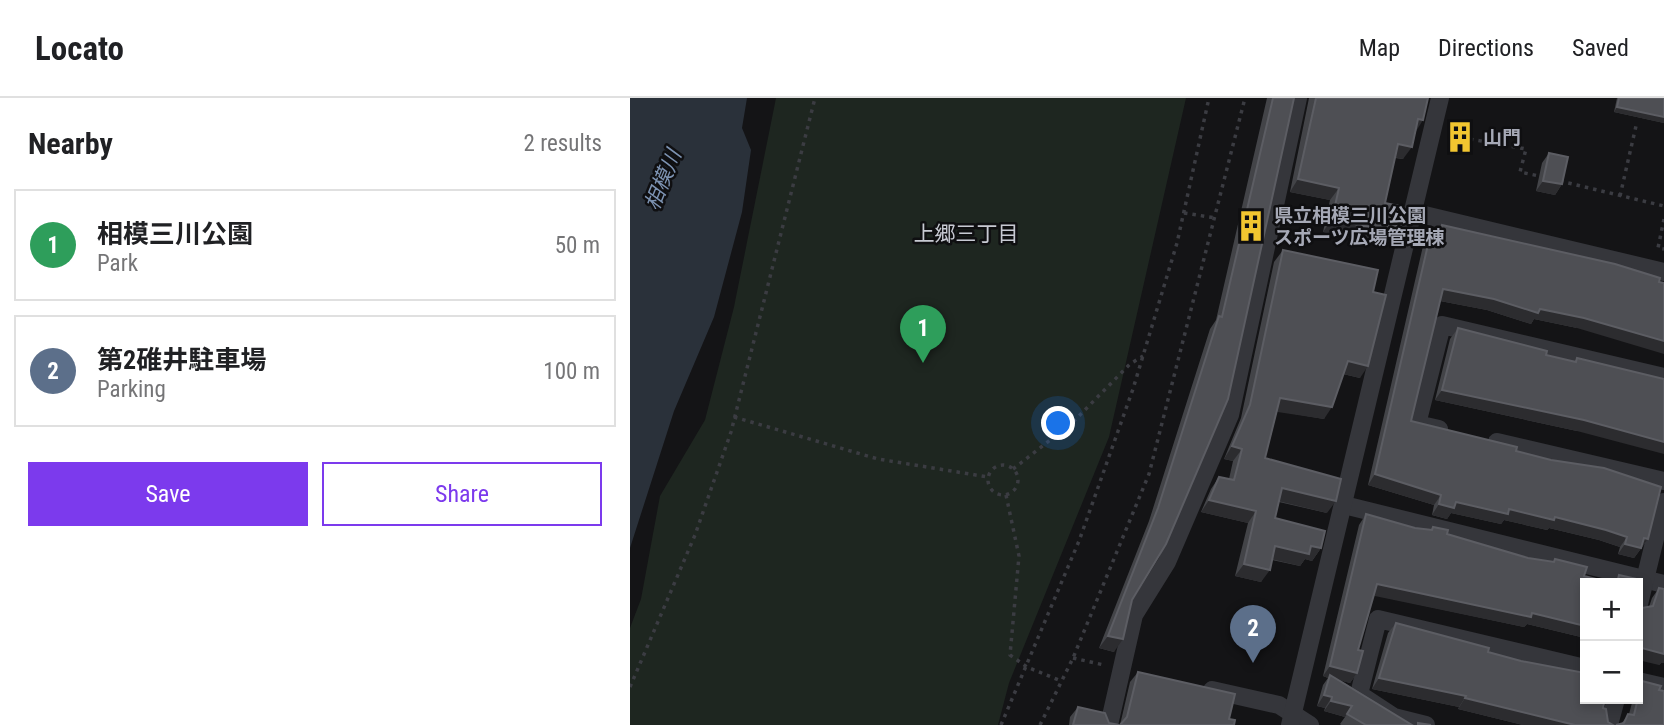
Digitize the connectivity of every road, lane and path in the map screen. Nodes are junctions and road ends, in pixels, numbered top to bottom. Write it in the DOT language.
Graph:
graph roads {
  1 [pos="815,98"];
  2 [pos="1209,98"];
  3 [pos="1245,98"];
  4 [pos="1298,98"];
  5 [pos="1440,98"];
  6 [pos="1636,126"];
  7 [pos="1470,139"];
  8 [pos="1539,176"];
  9 [pos="1558,181"];
  10 [pos="1620,196"];
  11 [pos="1664,206"];
  12 [pos="1412,212"];
  13 [pos="1184,213"];
  14 [pos="1216,218"];
  15 [pos="1664,219"];
  16 [pos="1664,249"];
  17 [pos="1664,272"];
  18 [pos="1144,356"];
  19 [pos="1664,377"];
  20 [pos="734,417"];
  21 [pos="1456,433"];
  22 [pos="1482,439"];
  23 [pos="1013,469"];
  24 [pos="988,477"];
  25 [pos="1664,481"];
  26 [pos="1006,495"];
  27 [pos="1664,502"];
  28 [pos="1344,505"];
  29 [pos="1644,579"];
  30 [pos="1643,584"];
  31 [pos="1664,584"];
  32 [pos="1073,658"];
  33 [pos="1027,667"];
  34 [pos="1580,667"];
  35 [pos="1129,670"];
  36 [pos="1061,681"];
  37 [pos="1643,682"];
  38 [pos="1188,684"];
  39 [pos="630,687"];
  40 [pos="1664,687"];
  41 [pos="1615,704"];
  42 [pos="1291,720"];
  43 [pos="1001,725"];
  44 [pos="1040,725"];
  45 [pos="1110,725"];
  46 [pos="1310,725"];
  47 [pos="1426,725"];
  48 [pos="1609,725"];
  1 -- 20 [label="path"];
  2 -- 13 [label="path"];
  3 -- 14 [label="path"];
  4 -- 35 [label="street"];
  5 -- 12 [label="street"];
  6 -- 10 [label="path"];
  7 -- 8 [label="path"];
  9 -- 10 [label="path"];
  10 -- 11 [label="path"];
  12 -- 17 [label="street"];
  12 -- 28 [label="street"];
  13 -- 14 [label="path"];
  13 -- 18 [label="path"];
  14 -- 32 [label="path"];
  15 -- 16 [label="path"];
  18 -- 23 [label="path"];
  18 -- 33 [label="path"];
  19 -- 21 [label="street"];
  20 -- 24 [label="path"];
  20 -- 39 [label="path"];
  22 -- 25 [label="street"];
  23 -- 24 [label="path"];
  23 -- 26 [label="path"];
  24 -- 26 [label="path"];
  26 -- 33 [label="path"];
  27 -- 29 [label="street"];
  28 -- 29 [label="street"];
  28 -- 42 [label="street"];
  29 -- 30 [label="street"];
  29 -- 31 [label="street"];
  32 -- 35 [label="path"];
  32 -- 36 [label="path"];
  33 -- 36 [label="path"];
  33 -- 43 [label="path"];
  34 -- 47 [label="street"];
  35 -- 45 [label="street"];
  36 -- 44 [label="path"];
  37 -- 40 [label="street"];
  38 -- 42 [label="street"];
  41 -- 48 [label="street"];
  42 -- 46 [label="street"];
}
